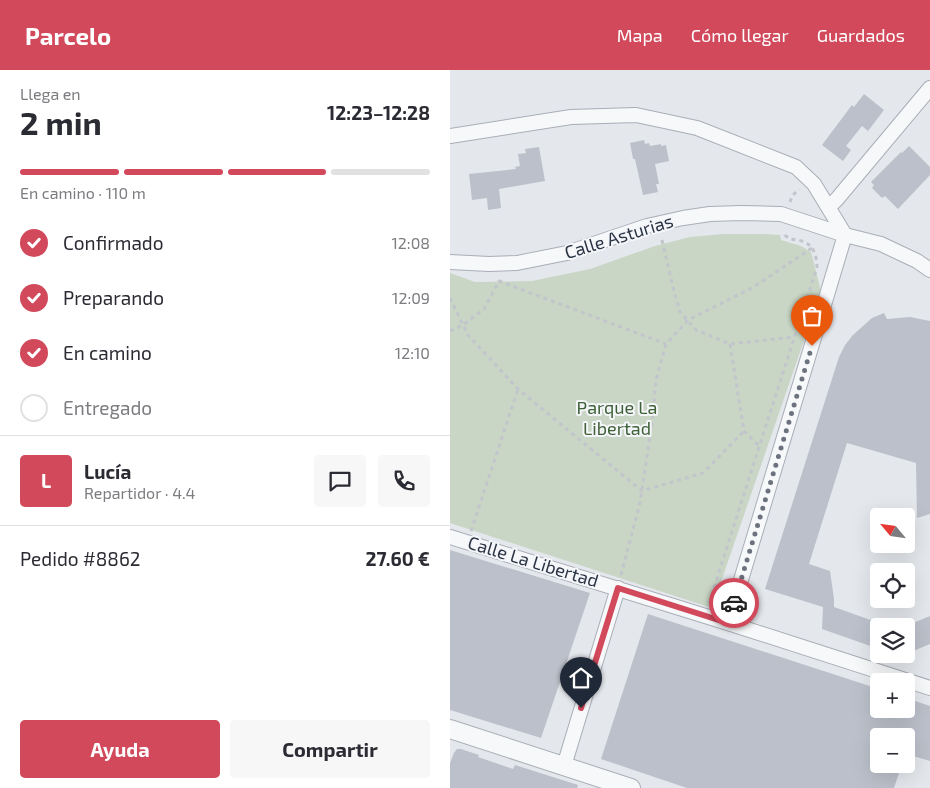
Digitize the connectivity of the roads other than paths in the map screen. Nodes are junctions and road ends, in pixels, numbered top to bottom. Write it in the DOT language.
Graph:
graph roads {
  1 [pos="930,88"];
  2 [pos="450,136"];
  3 [pos="829,207"];
  4 [pos="846,235"];
  5 [pos="450,262"];
  6 [pos="930,270"];
  7 [pos="450,536"];
  8 [pos="618,588"];
  9 [pos="728,623"];
  10 [pos="930,688"];
  11 [pos="450,729"];
  12 [pos="564,766"];
  13 [pos="631,788"];
  1 -- 3 [label="street"];
  2 -- 3 [label="street"];
  3 -- 4 [label="street"];
  4 -- 5 [label="street, Calle Asturias"];
  4 -- 6 [label="street, Calle Asturias"];
  4 -- 9 [label="street"];
  7 -- 8 [label="street, Calle La Libertad"];
  8 -- 9 [label="street, Calle La Libertad"];
  8 -- 12 [label="street"];
  9 -- 10 [label="street, Calle La Libertad"];
  11 -- 12 [label="street"];
  12 -- 13 [label="street"];
}
